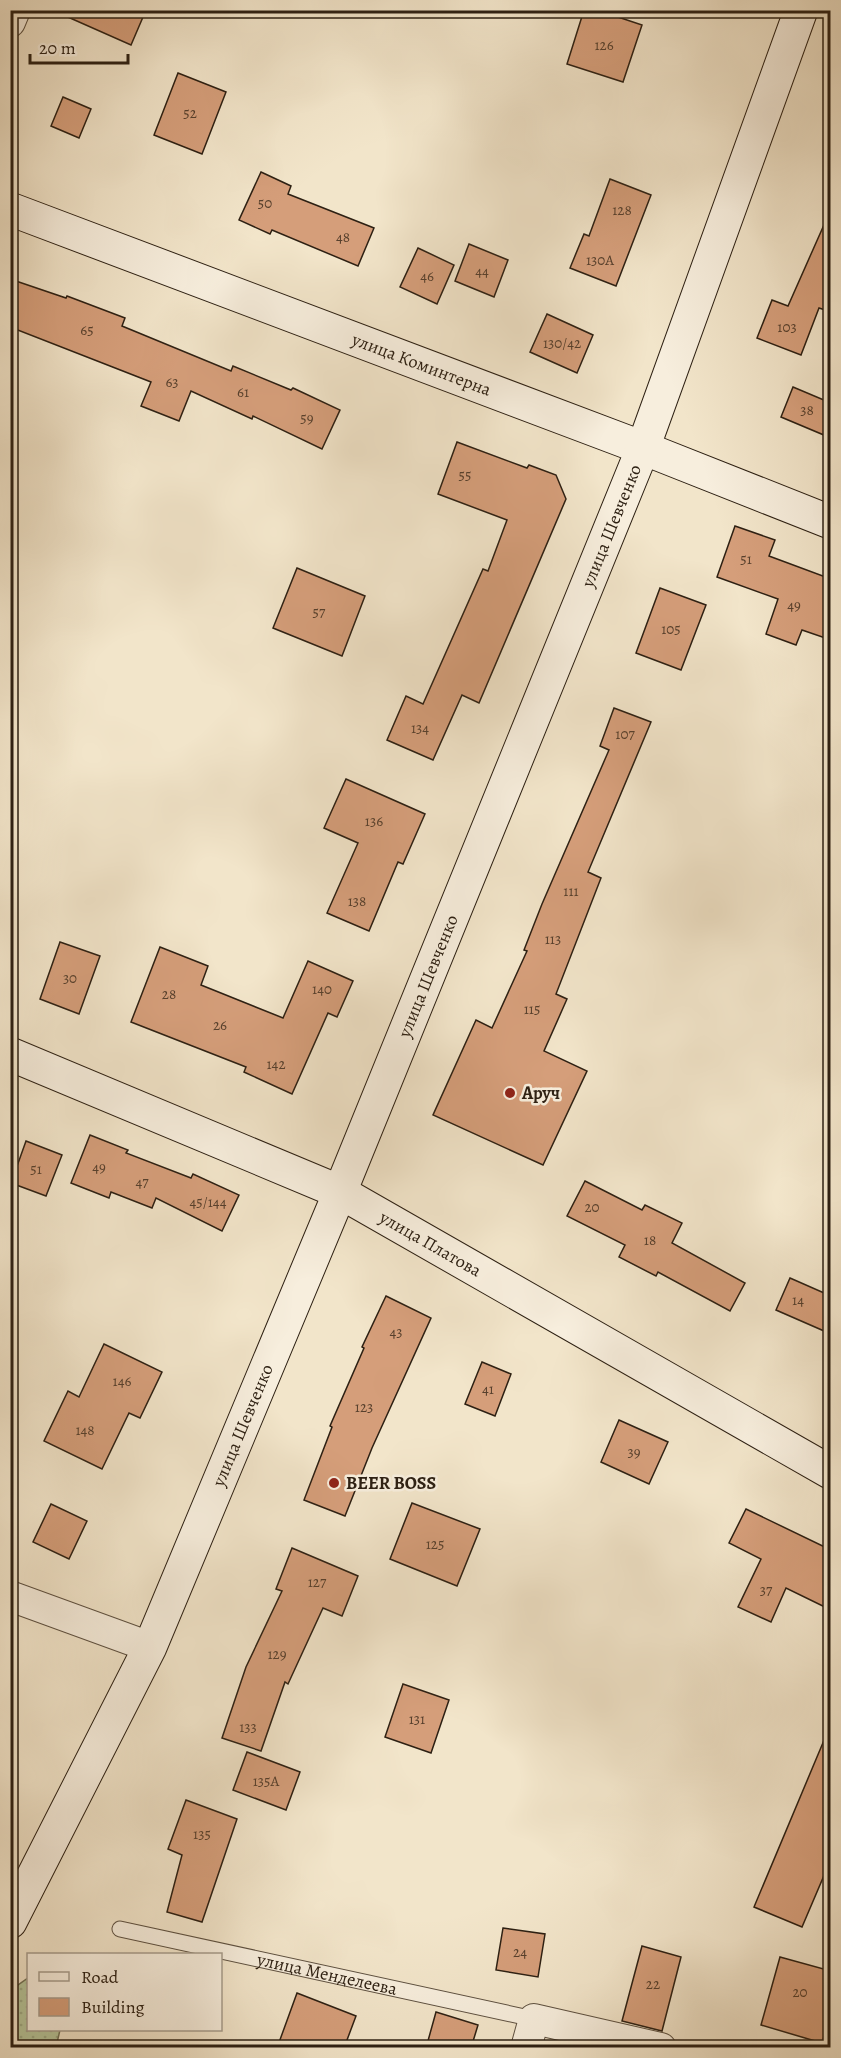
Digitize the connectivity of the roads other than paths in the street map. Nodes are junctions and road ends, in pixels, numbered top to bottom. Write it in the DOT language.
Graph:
graph roads {
  1 [pos="15,10"];
  2 [pos="801,10"];
  3 [pos="10,22"];
  4 [pos="10,209"];
  5 [pos="643,448"];
  6 [pos="831,522"];
  7 [pos="10,1054"];
  8 [pos="340,1192"];
  9 [pos="831,1472"];
  10 [pos="10,1596"];
  11 [pos="150,1647"];
  12 [pos="10,1922"];
  13 [pos="120,1929"];
  14 [pos="534,2019"];
  15 [pos="526,2048"];
  16 [pos="661,2048"];
  1 -- 3 [label="street"];
  2 -- 5 [label="street, улица Шевченко"];
  4 -- 5 [label="street, улица Коминтерна"];
  5 -- 6 [label="street, улица Коминтерна"];
  5 -- 8 [label="street, улица Шевченко"];
  7 -- 8 [label="street, улица Платова"];
  8 -- 9 [label="street, улица Платова"];
  8 -- 11 [label="street, улица Шевченко"];
  10 -- 11 [label="street"];
  11 -- 12 [label="street, улица Шевченко"];
  13 -- 14 [label="lane, улица Менделеева"];
  14 -- 15 [label="street"];
  14 -- 16 [label="street, улица Менделеева"];
}
